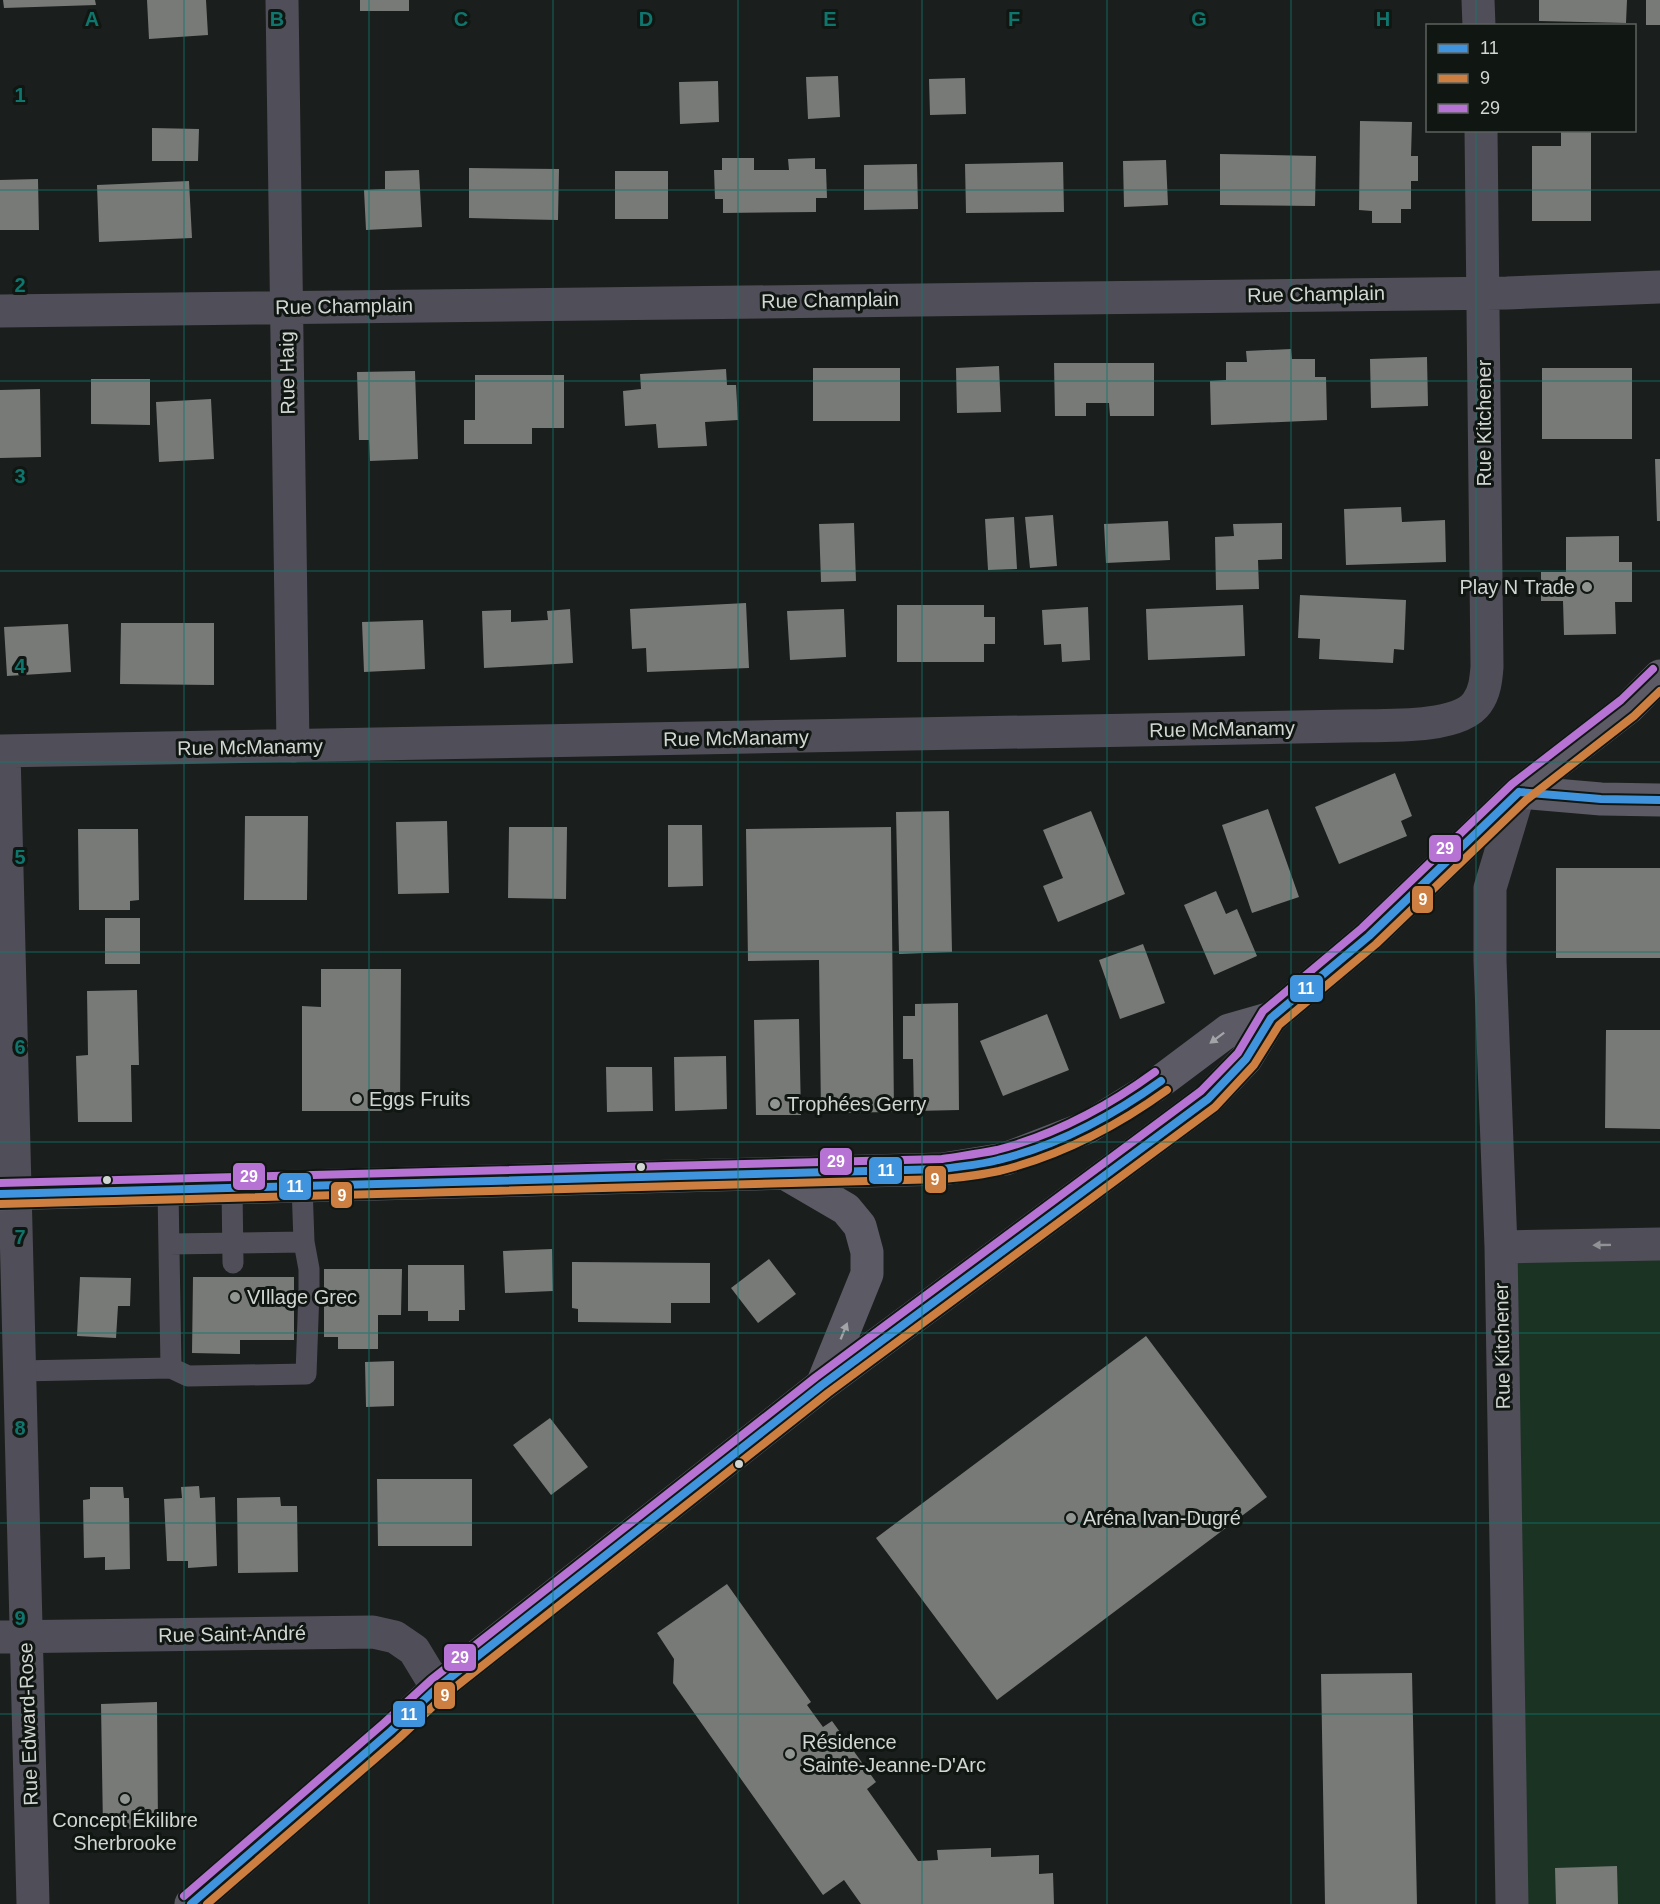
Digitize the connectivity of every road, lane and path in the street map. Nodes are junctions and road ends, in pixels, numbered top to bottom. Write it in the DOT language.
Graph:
graph roads {
  1 [pos="282,0"];
  2 [pos="1478,0"];
  3 [pos="1479,24"];
  4 [pos="1481,132"];
  5 [pos="1660,287"];
  6 [pos="1484,292"];
  7 [pos="286,306"];
  8 [pos="0,311"];
  9 [pos="1660,676"];
  10 [pos="1469,710"];
  11 [pos="293,746"];
  12 [pos="2,751"];
  13 [pos="1519,792"];
  14 [pos="1660,800"];
  15 [pos="1271,1018"];
  16 [pos="786,1174"];
  17 [pos="302,1186"];
  18 [pos="232,1188"];
  19 [pos="168,1190"];
  20 [pos="7,1193"];
  21 [pos="304,1242"];
  22 [pos="169,1244"];
  23 [pos="1660,1244"];
  24 [pos="1501,1247"];
  25 [pos="233,1253"];
  26 [pos="171,1368"];
  27 [pos="19,1371"];
  28 [pos="822,1385"];
  29 [pos="13,1637"];
  30 [pos="437,1688"];
  31 [pos="33,1904"];
  32 [pos="191,1904"];
  33 [pos="1512,1904"];
  1 -- 7 [label="street, Rue Haig"];
  2 -- 3 [label="street"];
  4 -- 6 [label="street, Rue Kitchener"];
  5 -- 6 [label="street, Rue Champlain"];
  6 -- 7 [label="street, Rue Champlain"];
  6 -- 10 [label="street, Rue Kitchener"];
  7 -- 8 [label="street, Rue Champlain"];
  7 -- 11 [label="street, Rue Haig"];
  9 -- 13 [label="main road"];
  10 -- 11 [label="street, Rue McManamy"];
  11 -- 12 [label="street, Rue McManamy"];
  12 -- 20 [label="street, Rue Edward-Rose"];
  13 -- 14 [label="main road"];
  13 -- 15 [label="main road"];
  13 -- 24 [label="street, Rue Kitchener"];
  15 -- 16 [label="main road, one-way"];
  15 -- 28 [label="main road"];
  16 -- 17 [label="main road"];
  28 -- 16 [label="main road, one-way"];
  17 -- 18 [label="main road"];
  17 -- 21 [label="lane"];
  18 -- 19 [label="main road"];
  18 -- 25 [label="lane"];
  19 -- 20 [label="main road"];
  19 -- 22 [label="lane"];
  20 -- 27 [label="street, Rue Edward-Rose"];
  21 -- 25 [label="lane"];
  21 -- 26 [label="lane"];
  22 -- 25 [label="lane"];
  22 -- 26 [label="lane"];
  23 -- 24 [label="street, one-way"];
  24 -- 33 [label="street, Rue Kitchener"];
  26 -- 27 [label="lane"];
  27 -- 29 [label="street, Rue Edward-Rose"];
  28 -- 30 [label="main road"];
  29 -- 30 [label="street, Rue Saint-André"];
  29 -- 31 [label="street, Rue Edward-Rose"];
  30 -- 32 [label="main road"];
}
